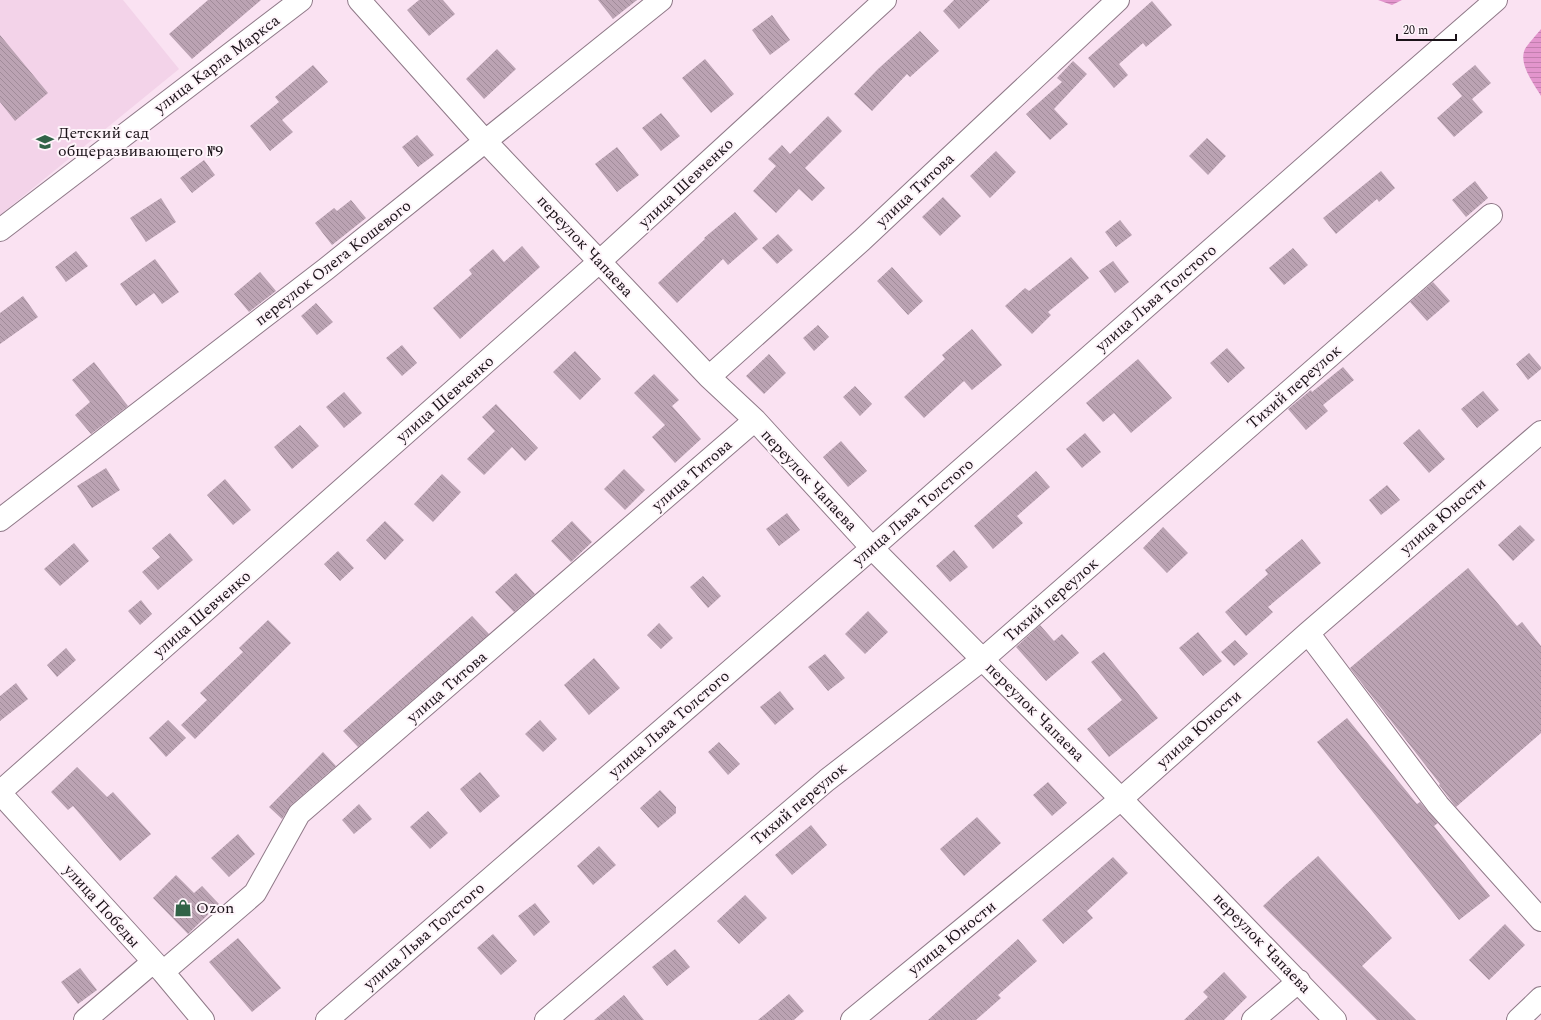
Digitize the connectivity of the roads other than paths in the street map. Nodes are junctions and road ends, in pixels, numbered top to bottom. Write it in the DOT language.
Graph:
graph roads {
  1 [pos="301,0"];
  2 [pos="359,0"];
  3 [pos="662,0"];
  4 [pos="885,0"];
  5 [pos="1118,0"];
  6 [pos="1496,0"];
  7 [pos="486,142"];
  8 [pos="1491,215"];
  9 [pos="0,230"];
  10 [pos="600,262"];
  11 [pos="709,377"];
  12 [pos="755,420"];
  13 [pos="1541,432"];
  14 [pos="0,520"];
  15 [pos="872,548"];
  16 [pos="1308,633"];
  17 [pos="983,659"];
  18 [pos="0,793"];
  19 [pos="1121,799"];
  20 [pos="1541,920"];
  21 [pos="158,967"];
  22 [pos="1299,981"];
  23 [pos="1541,998"];
  24 [pos="85,1020"];
  25 [pos="203,1020"];
  26 [pos="327,1020"];
  27 [pos="546,1020"];
  28 [pos="852,1020"];
  29 [pos="1253,1020"];
  30 [pos="1335,1020"];
  31 [pos="1518,1020"];
  1 -- 9 [label="street, улица Карла Маркса"];
  2 -- 7 [label="street, переулок Чапаева"];
  3 -- 7 [label="street, переулок Олега Кошевого"];
  4 -- 10 [label="street, улица Шевченко"];
  5 -- 11 [label="street, улица Титова"];
  6 -- 15 [label="street, улица Льва Толстого"];
  7 -- 10 [label="street, переулок Чапаева"];
  7 -- 14 [label="street, переулок Олега Кошевого"];
  8 -- 17 [label="street, Тихий переулок"];
  10 -- 11 [label="street, переулок Чапаева"];
  10 -- 18 [label="street, улица Шевченко"];
  11 -- 12 [label="street, переулок Чапаева"];
  12 -- 15 [label="street, переулок Чапаева"];
  12 -- 21 [label="street, улица Титова"];
  13 -- 16 [label="street, улица Юности"];
  15 -- 17 [label="street, переулок Чапаева"];
  15 -- 26 [label="street, улица Льва Толстого"];
  16 -- 19 [label="street, улица Юности"];
  16 -- 20 [label="street"];
  17 -- 19 [label="street, переулок Чапаева"];
  17 -- 27 [label="street, Тихий переулок"];
  18 -- 21 [label="street, улица Победы"];
  19 -- 22 [label="street, переулок Чапаева"];
  19 -- 28 [label="street, улица Юности"];
  21 -- 24 [label="street, улица Титова"];
  21 -- 25 [label="street, улица Победы"];
  22 -- 29 [label="street"];
  22 -- 30 [label="street, переулок Чапаева"];
  23 -- 31 [label="street"];
}
